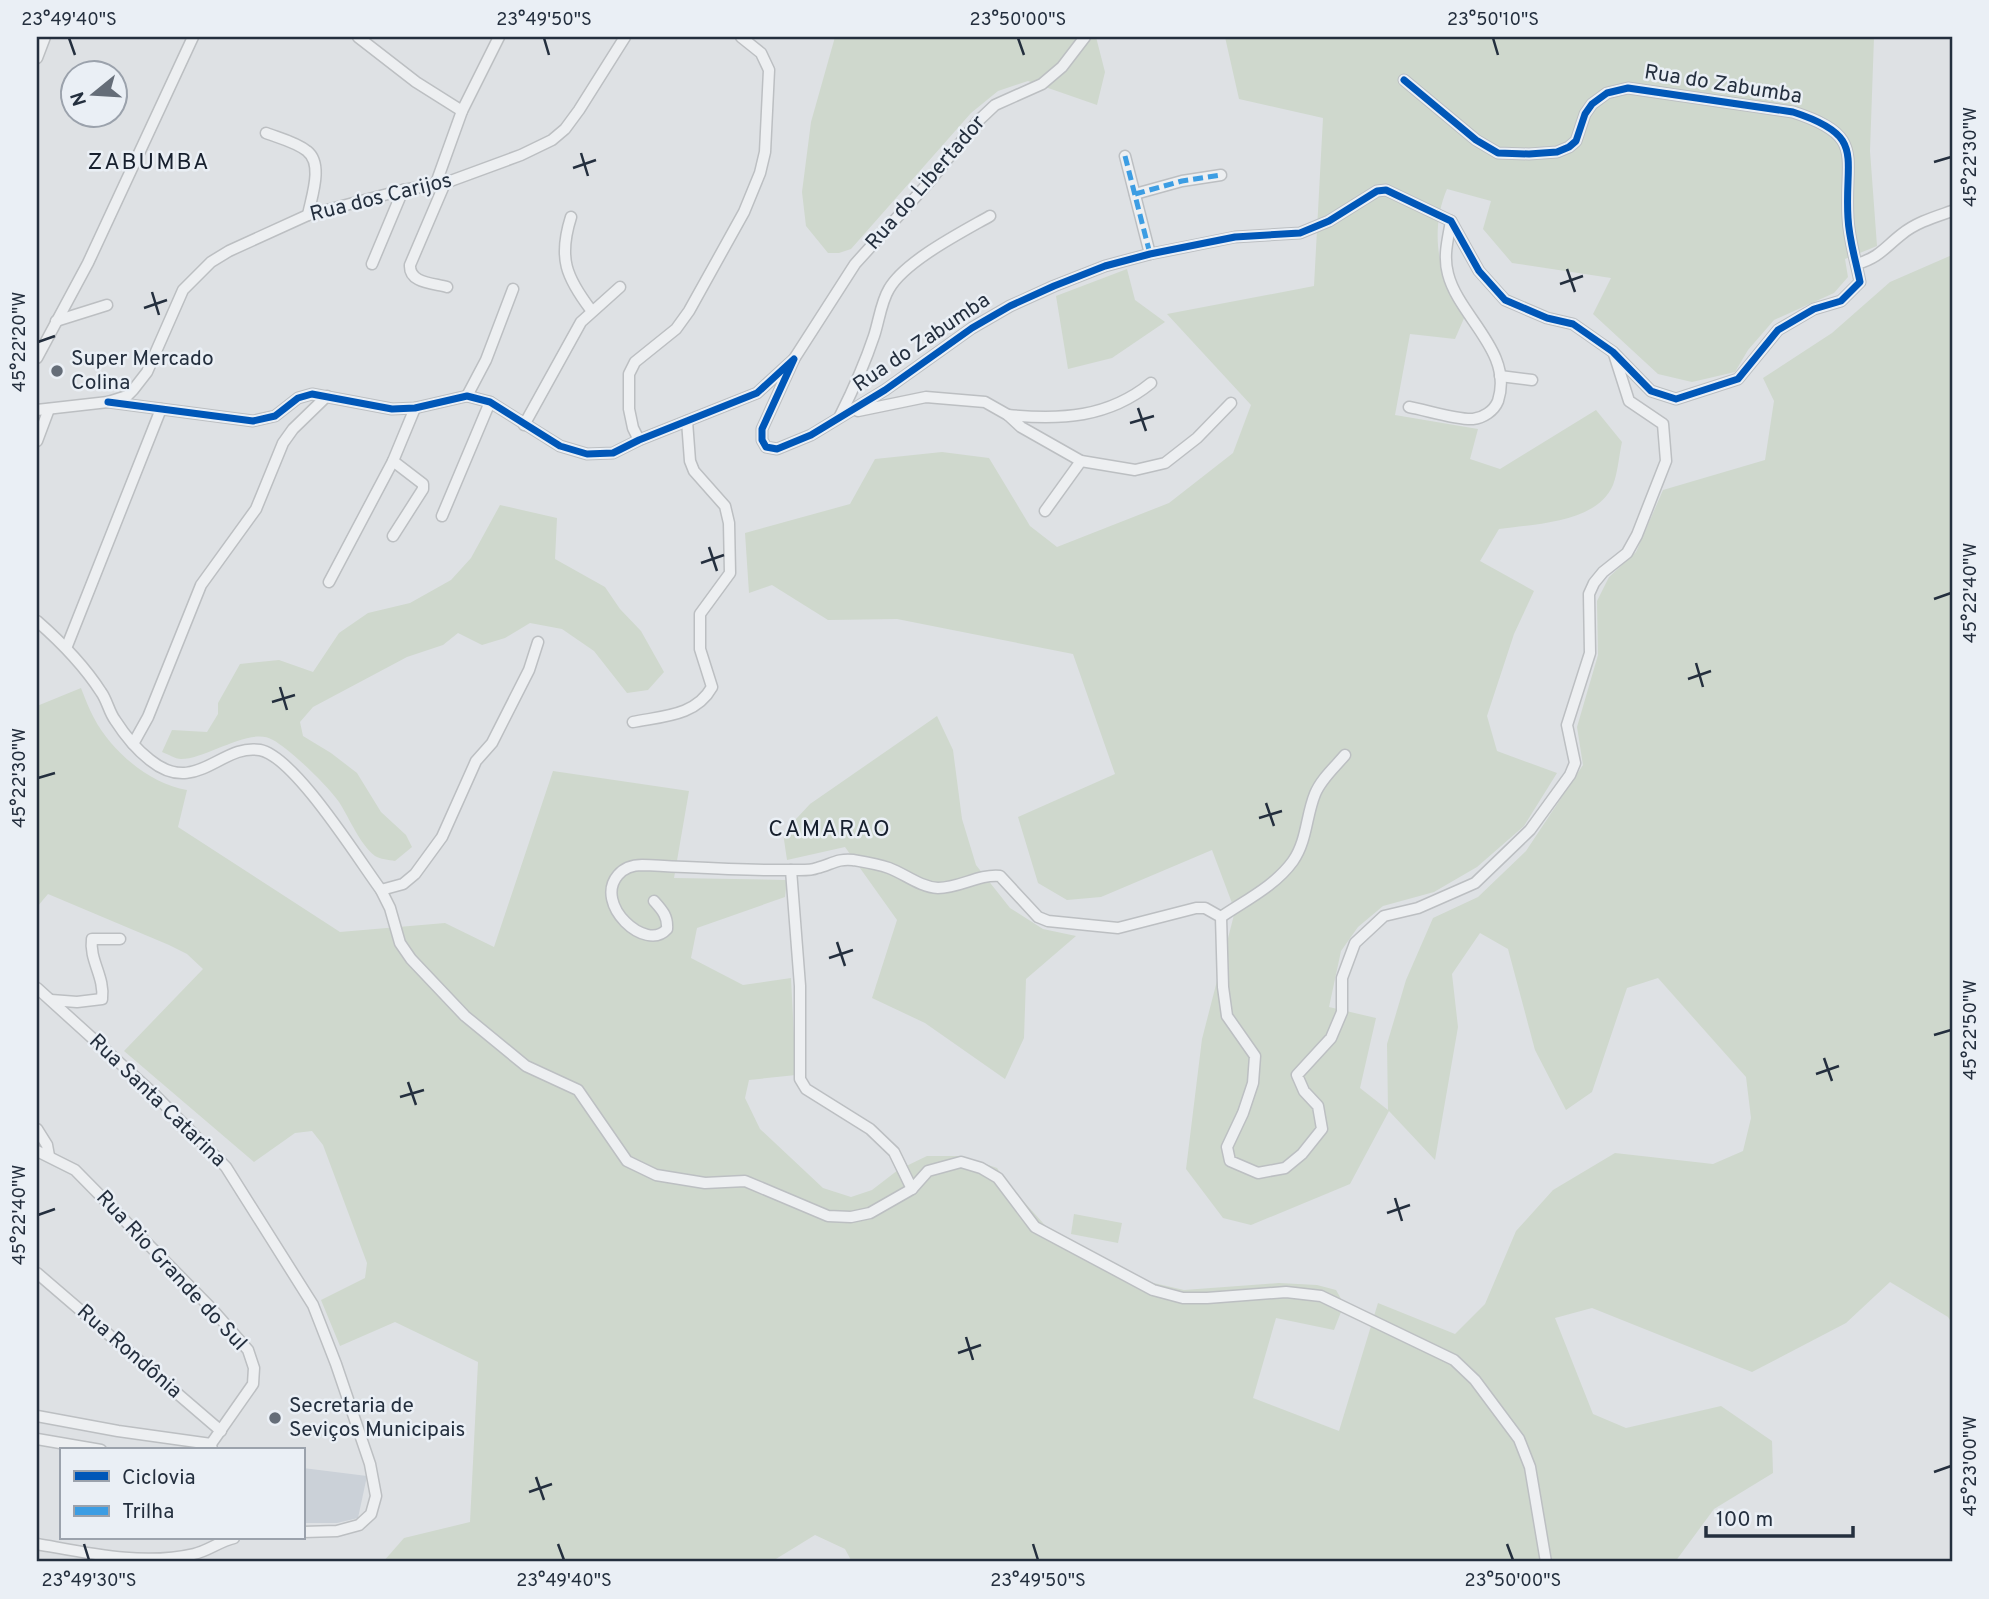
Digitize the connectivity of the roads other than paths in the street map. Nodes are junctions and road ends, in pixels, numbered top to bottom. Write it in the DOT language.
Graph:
graph roads {
  1 [pos="45,37"];
  2 [pos="193,37"];
  3 [pos="358,37"];
  4 [pos="499,37"];
  5 [pos="625,37"];
  6 [pos="741,37"];
  7 [pos="1085,37"];
  8 [pos="37,58"];
  9 [pos="1404,79"];
  10 [pos="462,111"];
  11 [pos="266,133"];
  12 [pos="1125,156"];
  13 [pos="1221,175"];
  14 [pos="440,185"];
  15 [pos="403,190"];
  16 [pos="1135,194"];
  17 [pos="1952,211"];
  18 [pos="308,215"];
  19 [pos="990,216"];
  20 [pos="572,217"];
  21 [pos="1451,221"];
  22 [pos="1150,254"];
  23 [pos="372,264"];
  24 [pos="1857,264"];
  25 [pos="447,287"];
  26 [pos="620,287"];
  27 [pos="513,289"];
  28 [pos="107,305"];
  29 [pos="592,310"];
  30 [pos="56,321"];
  31 [pos="1613,352"];
  32 [pos="37,358"];
  33 [pos="794,359"];
  34 [pos="1500,376"];
  35 [pos="1532,380"];
  36 [pos="1151,383"];
  37 [pos="327,396"];
  38 [pos="467,396"];
  39 [pos="108,402"];
  40 [pos="490,402"];
  41 [pos="1231,402"];
  42 [pos="1409,407"];
  43 [pos="415,408"];
  44 [pos="43,409"];
  45 [pos="161,409"];
  46 [pos="845,414"];
  47 [pos="1008,415"];
  48 [pos="687,421"];
  49 [pos="524,425"];
  50 [pos="639,440"];
  51 [pos="37,441"];
  52 [pos="393,461"];
  53 [pos="1081,461"];
  54 [pos="1045,511"];
  55 [pos="442,516"];
  56 [pos="393,536"];
  57 [pos="329,582"];
  58 [pos="37,621"];
  59 [pos="538,642"];
  60 [pos="67,646"];
  61 [pos="633,722"];
  62 [pos="133,744"];
  63 [pos="1345,755"];
  64 [pos="792,870"];
  65 [pos="381,890"];
  66 [pos="654,901"];
  67 [pos="1221,917"];
  68 [pos="120,939"];
  69 [pos="37,988"];
  70 [pos="51,1000"];
  71 [pos="37,1129"];
  72 [pos="37,1151"];
  73 [pos="50,1156"];
  74 [pos="912,1189"];
  75 [pos="37,1273"];
  76 [pos="37,1416"];
  77 [pos="221,1431"];
  78 [pos="37,1439"];
  79 [pos="188,1446"];
  80 [pos="212,1447"];
  81 [pos="89,1448"];
  82 [pos="304,1532"];
  83 [pos="226,1540"];
  84 [pos="37,1544"];
  85 [pos="1546,1562"];
  1 -- 8 [label="street"];
  2 -- 30 [label="street"];
  3 -- 10 [label="street"];
  4 -- 10 [label="street"];
  5 -- 14 [label="street, Rua dos Carijos"];
  6 -- 50 [label="street"];
  7 -- 33 [label="street, Rua do Libertador"];
  9 -- 24 [label="street, Rua do Zabumba"];
  10 -- 14 [label="street"];
  11 -- 18 [label="street"];
  12 -- 16 [label="street"];
  13 -- 16 [label="street"];
  14 -- 15 [label="street, Rua dos Carijos"];
  14 -- 25 [label="street"];
  15 -- 18 [label="street, Rua dos Carijos"];
  15 -- 23 [label="street"];
  16 -- 22 [label="street"];
  17 -- 24 [label="street"];
  18 -- 39 [label="street, Rua dos Carijos"];
  19 -- 46 [label="street"];
  20 -- 29 [label="street"];
  21 -- 22 [label="street, Rua do Zabumba"];
  21 -- 31 [label="street, Rua do Zabumba"];
  21 -- 34 [label="street"];
  22 -- 46 [label="street, Rua do Zabumba"];
  24 -- 31 [label="street, Rua do Zabumba"];
  26 -- 29 [label="street"];
  27 -- 38 [label="street"];
  28 -- 30 [label="street"];
  29 -- 49 [label="street"];
  30 -- 32 [label="street"];
  31 -- 67 [label="street"];
  33 -- 46 [label="street, Rua do Zabumba"];
  33 -- 48 [label="street"];
  34 -- 35 [label="street"];
  34 -- 42 [label="street"];
  36 -- 47 [label="street"];
  37 -- 43 [label="street"];
  37 -- 45 [label="street"];
  37 -- 62 [label="street"];
  38 -- 40 [label="street"];
  38 -- 43 [label="street"];
  39 -- 44 [label="street, Rua dos Carijos"];
  39 -- 45 [label="street"];
  40 -- 49 [label="street"];
  40 -- 55 [label="street"];
  41 -- 53 [label="street"];
  43 -- 52 [label="street"];
  44 -- 51 [label="street"];
  45 -- 60 [label="street"];
  46 -- 47 [label="street"];
  47 -- 53 [label="street"];
  48 -- 50 [label="street"];
  48 -- 61 [label="street"];
  49 -- 50 [label="street"];
  52 -- 56 [label="street"];
  52 -- 57 [label="street"];
  53 -- 54 [label="street"];
  58 -- 60 [label="street"];
  59 -- 65 [label="street"];
  60 -- 62 [label="street"];
  62 -- 65 [label="street"];
  63 -- 67 [label="street"];
  64 -- 66 [label="street"];
  64 -- 67 [label="street"];
  64 -- 74 [label="street"];
  65 -- 74 [label="street"];
  68 -- 70 [label="street"];
  69 -- 70 [label="street, Rua Santa Catarina"];
  70 -- 82 [label="street, Rua Santa Catarina"];
  71 -- 73 [label="street"];
  72 -- 73 [label="street, Rua Rio Grande do Sul"];
  73 -- 77 [label="street, Rua Rio Grande do Sul"];
  74 -- 85 [label="street"];
  75 -- 77 [label="street, Rua Rondônia"];
  76 -- 79 [label="street"];
  77 -- 80 [label="street, Rua Rio Grande do Sul"];
  78 -- 81 [label="street"];
  79 -- 80 [label="street"];
  83 -- 84 [label="street"];
}
